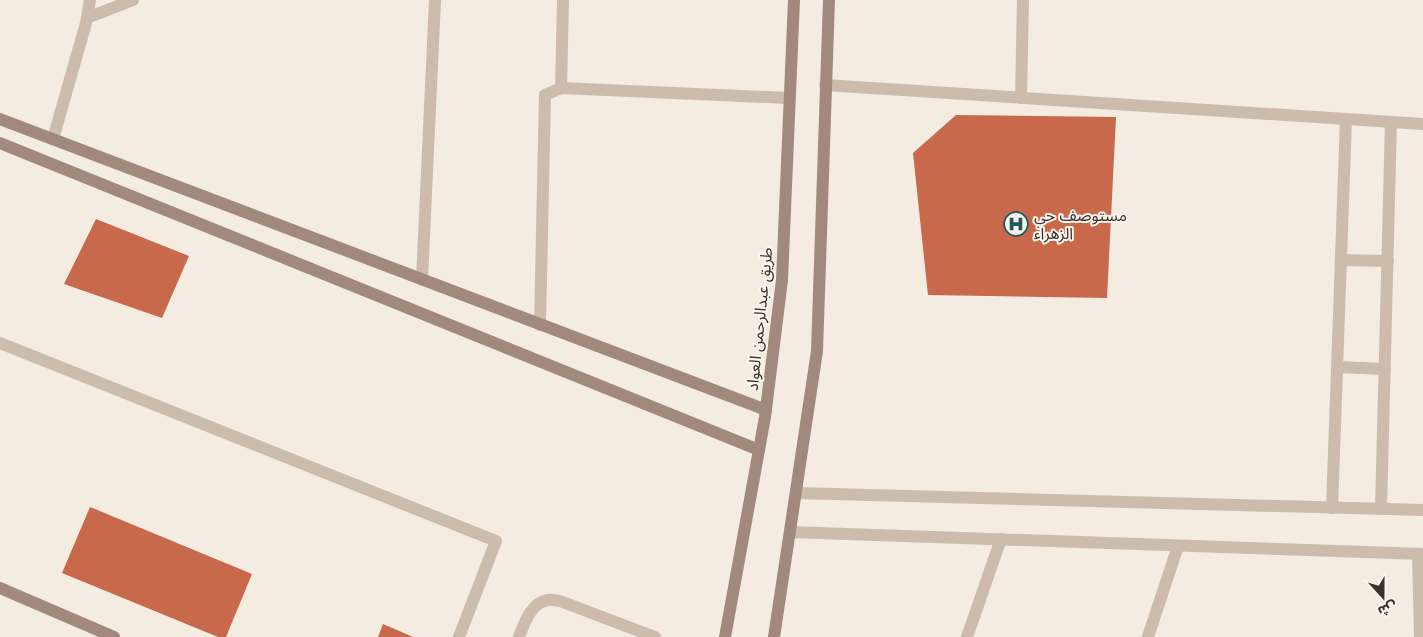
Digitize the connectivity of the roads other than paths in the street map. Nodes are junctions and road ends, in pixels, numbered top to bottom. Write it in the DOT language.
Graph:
graph roads {
  1 [pos="90,0"];
  2 [pos="133,0"];
  3 [pos="436,0"];
  4 [pos="562,0"];
  5 [pos="794,0"];
  6 [pos="829,0"];
  7 [pos="1023,0"];
  8 [pos="87,18"];
  9 [pos="825,85"];
  10 [pos="561,88"];
  11 [pos="789,98"];
  12 [pos="1021,98"];
  13 [pos="0,119"];
  14 [pos="1346,119"];
  15 [pos="1391,122"];
  16 [pos="1423,124"];
  17 [pos="53,139"];
  18 [pos="0,143"];
  19 [pos="1341,260"];
  20 [pos="1388,261"];
  21 [pos="422,280"];
  22 [pos="540,324"];
  23 [pos="0,343"];
  24 [pos="1338,367"];
  25 [pos="1384,369"];
  26 [pos="766,410"];
  27 [pos="759,450"];
  28 [pos="796,493"];
  29 [pos="1332,508"];
  30 [pos="1381,509"];
  31 [pos="1423,510"];
  32 [pos="790,532"];
  33 [pos="1001,539"];
  34 [pos="1178,546"];
  35 [pos="1421,554"];
  36 [pos="0,588"];
  37 [pos="114,637"];
  38 [pos="459,637"];
  39 [pos="518,637"];
  40 [pos="655,637"];
  41 [pos="725,637"];
  42 [pos="774,637"];
  43 [pos="967,637"];
  44 [pos="1148,637"];
  45 [pos="1420,637"];
  1 -- 8 [label="street"];
  2 -- 8 [label="street"];
  3 -- 21 [label="street"];
  4 -- 10 [label="street"];
  5 -- 11 [label="street, طريق عبدالرحمن العواد"];
  6 -- 9 [label="street"];
  7 -- 12 [label="street"];
  8 -- 17 [label="street"];
  9 -- 12 [label="street"];
  9 -- 28 [label="street"];
  10 -- 11 [label="street"];
  10 -- 22 [label="street"];
  11 -- 26 [label="street, طريق عبدالرحمن العواد"];
  12 -- 14 [label="street"];
  13 -- 17 [label="street"];
  14 -- 15 [label="street"];
  14 -- 19 [label="street"];
  15 -- 16 [label="street"];
  15 -- 20 [label="street"];
  17 -- 21 [label="street"];
  18 -- 27 [label="street"];
  19 -- 20 [label="street"];
  19 -- 24 [label="street"];
  20 -- 25 [label="street"];
  21 -- 22 [label="street"];
  22 -- 26 [label="street"];
  23 -- 38 [label="street"];
  24 -- 25 [label="street"];
  24 -- 29 [label="street"];
  25 -- 30 [label="street"];
  26 -- 27 [label="street, طريق عبدالرحمن العواد"];
  27 -- 41 [label="street, طريق عبدالرحمن العواد"];
  28 -- 29 [label="street"];
  28 -- 32 [label="street"];
  29 -- 30 [label="street"];
  30 -- 31 [label="street"];
  32 -- 33 [label="street"];
  32 -- 42 [label="street"];
  33 -- 34 [label="street"];
  33 -- 43 [label="street"];
  34 -- 35 [label="street"];
  34 -- 44 [label="street"];
  35 -- 45 [label="street"];
  36 -- 37 [label="street"];
  39 -- 40 [label="street"];
}
